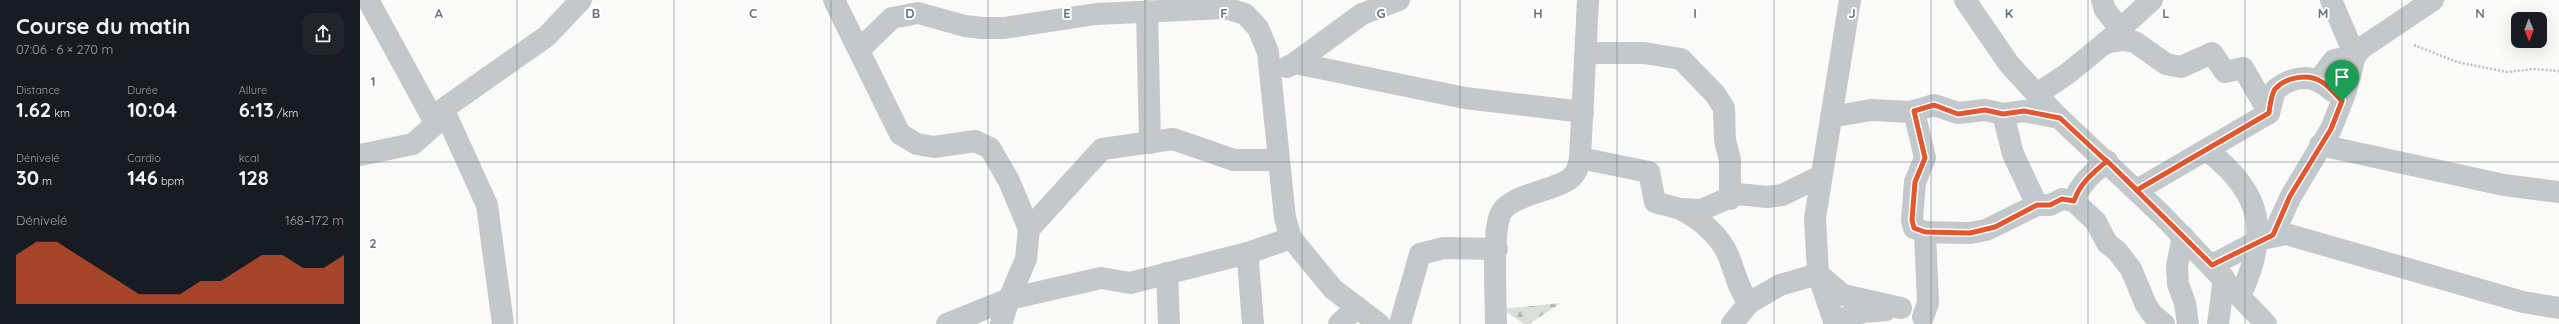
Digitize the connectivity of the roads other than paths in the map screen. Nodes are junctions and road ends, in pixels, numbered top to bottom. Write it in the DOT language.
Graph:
graph roads {
  1 [pos="368,0"];
  2 [pos="581,0"];
  3 [pos="834,0"];
  4 [pos="915,0"];
  5 [pos="1399,0"];
  6 [pos="1588,0"];
  7 [pos="1850,0"];
  8 [pos="1965,0"];
  9 [pos="2102,0"];
  10 [pos="2152,0"];
  11 [pos="2331,0"];
  12 [pos="2433,0"];
  13 [pos="1225,4"];
  14 [pos="1194,5"];
  15 [pos="1363,7"];
  16 [pos="1147,11"];
  17 [pos="892,18"];
  18 [pos="2113,37"];
  19 [pos="860,49"];
  20 [pos="1586,53"];
  21 [pos="2355,56"];
  22 [pos="1295,63"];
  23 [pos="1270,73"];
  24 [pos="2321,81"];
  25 [pos="2037,94"];
  26 [pos="2342,101"];
  27 [pos="1914,111"];
  28 [pos="1583,112"];
  29 [pos="2269,113"];
  30 [pos="2003,114"];
  31 [pos="439,116"];
  32 [pos="1831,117"];
  33 [pos="2060,118"];
  34 [pos="1150,143"];
  35 [pos="2320,145"];
  36 [pos="2207,150"];
  37 [pos="360,155"];
  38 [pos="1580,158"];
  39 [pos="1278,160"];
  40 [pos="2107,161"];
  41 [pos="1821,176"];
  42 [pos="2137,190"];
  43 [pos="2559,192"];
  44 [pos="1730,199"];
  45 [pos="2074,201"];
  46 [pos="2037,205"];
  47 [pos="1681,209"];
  48 [pos="1029,229"];
  49 [pos="1925,232"];
  50 [pos="2183,236"];
  51 [pos="1291,238"];
  52 [pos="2266,238"];
  53 [pos="1497,249"];
  54 [pos="1251,252"];
  55 [pos="2218,272"];
  56 [pos="1167,273"];
  57 [pos="1818,274"];
  58 [pos="2240,296"];
  59 [pos="1009,299"];
  60 [pos="1357,307"];
  61 [pos="1901,308"];
  62 [pos="2559,308"];
  63 [pos="1744,316"];
  64 [pos="1926,321"];
  65 [pos="1834,323"];
  66 [pos="503,324"];
  67 [pos="947,324"];
  68 [pos="1001,324"];
  69 [pos="1169,324"];
  70 [pos="1254,324"];
  71 [pos="1339,324"];
  72 [pos="1379,324"];
  73 [pos="1400,324"];
  74 [pos="1496,324"];
  75 [pos="2164,324"];
  76 [pos="2188,324"];
  77 [pos="2218,324"];
  78 [pos="2266,324"];
  1 -- 31 [label="street"];
  2 -- 31 [label="street"];
  3 -- 19 [label="street"];
  4 -- 17 [label="street"];
  5 -- 15 [label="street"];
  6 -- 20 [label="street"];
  7 -- 32 [label="street"];
  8 -- 25 [label="street"];
  9 -- 18 [label="street"];
  10 -- 18 [label="street"];
  11 -- 21 [label="street"];
  12 -- 21 [label="street"];
  13 -- 14 [label="street"];
  13 -- 23 [label="street"];
  14 -- 16 [label="street"];
  15 -- 22 [label="street"];
  16 -- 17 [label="street"];
  16 -- 34 [label="street"];
  17 -- 19 [label="street"];
  18 -- 25 [label="street"];
  18 -- 29 [label="street"];
  19 -- 48 [label="street"];
  20 -- 28 [label="street"];
  20 -- 44 [label="street"];
  21 -- 24 [label="street"];
  21 -- 26 [label="street"];
  22 -- 23 [label="street"];
  22 -- 28 [label="street"];
  23 -- 39 [label="street"];
  24 -- 26 [label="street"];
  24 -- 29 [label="street"];
  25 -- 33 [label="street"];
  26 -- 35 [label="street"];
  27 -- 30 [label="street"];
  27 -- 32 [label="street"];
  27 -- 49 [label="street"];
  28 -- 38 [label="street"];
  29 -- 36 [label="street"];
  30 -- 33 [label="street"];
  30 -- 46 [label="street"];
  31 -- 37 [label="street"];
  31 -- 66 [label="street"];
  32 -- 41 [label="street"];
  33 -- 40 [label="street"];
  34 -- 39 [label="street"];
  34 -- 48 [label="street"];
  35 -- 43 [label="street"];
  35 -- 52 [label="street"];
  36 -- 42 [label="street"];
  36 -- 52 [label="street"];
  38 -- 47 [label="street"];
  38 -- 53 [label="street"];
  39 -- 51 [label="street"];
  40 -- 42 [label="street"];
  40 -- 45 [label="street"];
  41 -- 44 [label="street"];
  41 -- 57 [label="street"];
  42 -- 50 [label="street"];
  44 -- 47 [label="street"];
  45 -- 46 [label="street"];
  45 -- 75 [label="street"];
  46 -- 49 [label="street"];
  47 -- 63 [label="street"];
  48 -- 59 [label="street"];
  49 -- 64 [label="street"];
  50 -- 55 [label="street"];
  50 -- 76 [label="street"];
  51 -- 54 [label="street"];
  51 -- 60 [label="street"];
  52 -- 55 [label="street"];
  52 -- 58 [label="street"];
  52 -- 62 [label="street"];
  53 -- 73 [label="street"];
  53 -- 74 [label="street"];
  54 -- 56 [label="street"];
  54 -- 70 [label="street"];
  55 -- 58 [label="street"];
  55 -- 77 [label="street"];
  56 -- 59 [label="street"];
  56 -- 69 [label="street"];
  57 -- 61 [label="street"];
  57 -- 63 [label="street"];
  57 -- 65 [label="street"];
  58 -- 78 [label="street"];
  59 -- 67 [label="street"];
  59 -- 68 [label="street"];
  60 -- 71 [label="street"];
  60 -- 72 [label="street"];
  61 -- 64 [label="street"];
  61 -- 65 [label="street"];
}
